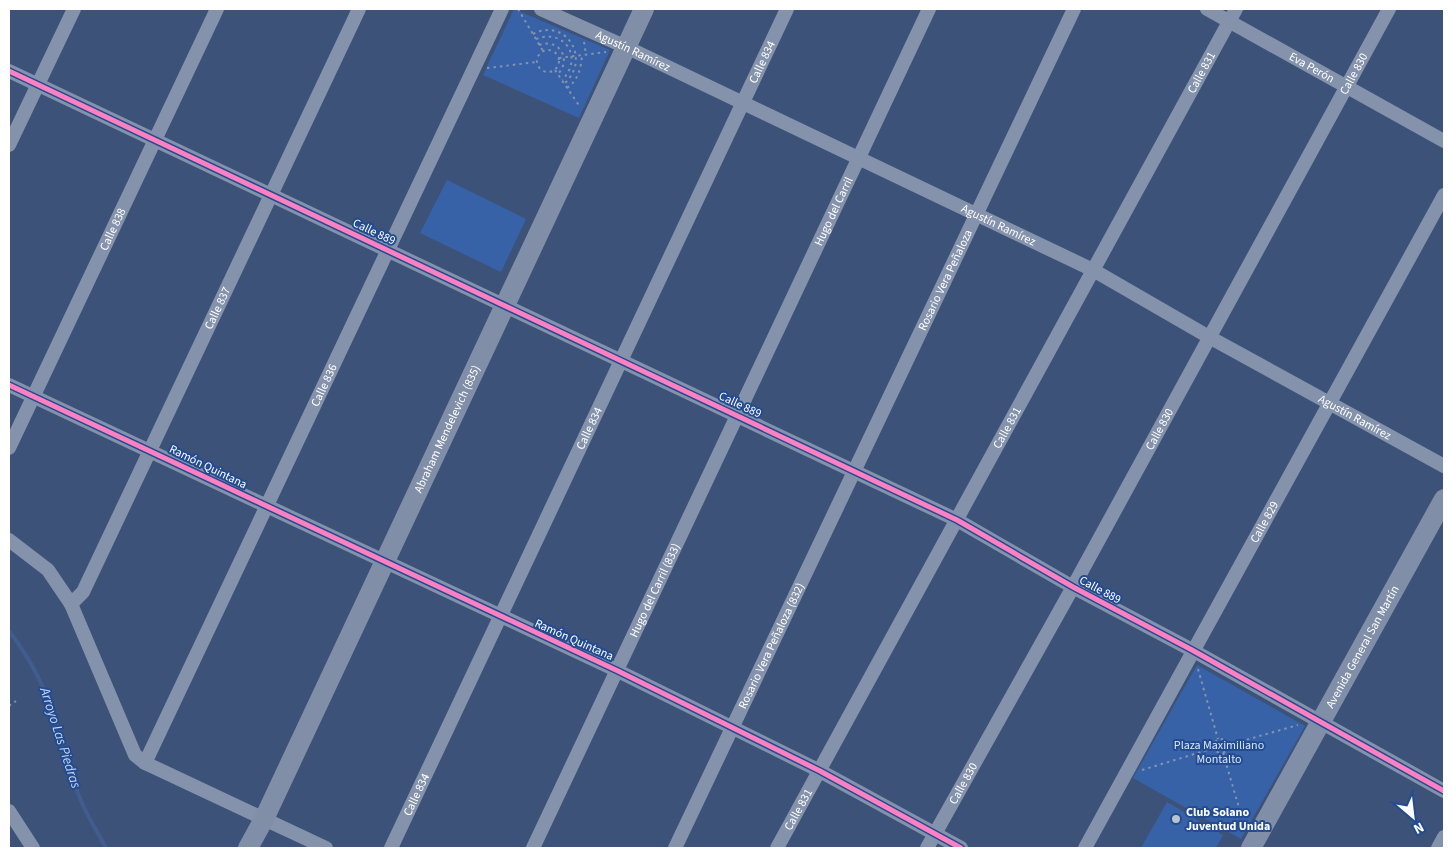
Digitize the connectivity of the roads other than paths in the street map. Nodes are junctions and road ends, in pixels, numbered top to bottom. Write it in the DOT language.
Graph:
graph roads {
  1 [pos="74,9"];
  2 [pos="216,9"];
  3 [pos="359,9"];
  4 [pos="502,9"];
  5 [pos="541,9"];
  6 [pos="644,9"];
  7 [pos="787,9"];
  8 [pos="929,9"];
  9 [pos="1074,9"];
  10 [pos="1207,9"];
  11 [pos="1389,9"];
  12 [pos="1233,14"];
  13 [pos="625,48"];
  14 [pos="9,71"];
  15 [pos="38,85"];
  16 [pos="1348,85"];
  17 [pos="742,103"];
  18 [pos="156,140"];
  19 [pos="1444,141"];
  20 [pos="9,145"];
  21 [pos="858,158"];
  22 [pos="270,194"];
  23 [pos="1444,195"];
  24 [pos="975,215"];
  25 [pos="388,250"];
  26 [pos="1093,270"];
  27 [pos="505,305"];
  28 [pos="1209,337"];
  29 [pos="621,359"];
  30 [pos="9,385"];
  31 [pos="32,396"];
  32 [pos="1330,402"];
  33 [pos="737,415"];
  34 [pos="9,448"];
  35 [pos="149,450"];
  36 [pos="1444,466"];
  37 [pos="854,471"];
  38 [pos="1444,499"];
  39 [pos="267,507"];
  40 [pos="957,520"];
  41 [pos="9,540"];
  42 [pos="384,563"];
  43 [pos="1073,587"];
  44 [pos="71,604"];
  45 [pos="500,617"];
  46 [pos="1192,650"];
  47 [pos="618,671"];
  48 [pos="1317,722"];
  49 [pos="733,728"];
  50 [pos="145,763"];
  51 [pos="820,771"];
  52 [pos="1444,792"];
  53 [pos="9,811"];
  54 [pos="264,819"];
  55 [pos="935,834"];
  56 [pos="1444,837"];
  57 [pos="32,848"];
  58 [pos="248,848"];
  59 [pos="326,848"];
  60 [pos="391,848"];
  61 [pos="533,848"];
  62 [pos="675,848"];
  63 [pos="777,848"];
  64 [pos="927,848"];
  65 [pos="961,848"];
  66 [pos="1085,848"];
  67 [pos="1251,848"];
  68 [pos="1438,848"];
  1 -- 15 [label="street"];
  2 -- 18 [label="street, Calle 838"];
  3 -- 22 [label="street, Calle 837"];
  4 -- 25 [label="street, Calle 836"];
  5 -- 13 [label="street, Agustín Ramírez"];
  6 -- 13 [label="street, Abraham Mendelevich (835)"];
  7 -- 17 [label="street, Calle 834"];
  8 -- 21 [label="street, Hugo del Carril"];
  9 -- 24 [label="street, Rosario Vera Peñaloza"];
  10 -- 12 [label="street, Eva Perón"];
  11 -- 16 [label="street, Calle 830"];
  12 -- 16 [label="street, Eva Perón"];
  12 -- 26 [label="street, Calle 831"];
  13 -- 17 [label="street, Agustín Ramírez"];
  13 -- 27 [label="street, Abraham Mendelevich (835)"];
  14 -- 15 [label="street, Calle 889"];
  15 -- 18 [label="street, Calle 889"];
  15 -- 20 [label="street"];
  16 -- 19 [label="street, Eva Perón"];
  16 -- 28 [label="street, Calle 830"];
  17 -- 21 [label="street, Agustín Ramírez"];
  17 -- 29 [label="street, Calle 834"];
  18 -- 22 [label="street, Calle 889"];
  18 -- 31 [label="street, Calle 838"];
  21 -- 24 [label="street, Agustín Ramírez"];
  21 -- 33 [label="street, Hugo del Carril"];
  22 -- 25 [label="street, Calle 889"];
  22 -- 35 [label="street, Calle 837"];
  23 -- 32 [label="street, Calle 829"];
  24 -- 26 [label="street, Agustín Ramírez"];
  24 -- 37 [label="street, Rosario Vera Peñaloza"];
  25 -- 27 [label="street, Calle 889"];
  25 -- 39 [label="street, Calle 836"];
  26 -- 28 [label="street, Agustín Ramírez"];
  26 -- 40 [label="street, Calle 831"];
  27 -- 29 [label="street, Calle 889"];
  27 -- 42 [label="street, Abraham Mendelevich (835)"];
  28 -- 32 [label="street, Agustín Ramírez"];
  28 -- 43 [label="street, Calle 830"];
  29 -- 33 [label="street, Calle 889"];
  29 -- 45 [label="street, Calle 834"];
  30 -- 31 [label="street, Ramón Quintana"];
  31 -- 34 [label="street, Calle 838"];
  31 -- 35 [label="street, Ramón Quintana"];
  32 -- 36 [label="street, Agustín Ramírez"];
  32 -- 46 [label="street, Calle 829"];
  33 -- 37 [label="street, Calle 889"];
  33 -- 47 [label="street, Hugo del Carril (833)"];
  35 -- 39 [label="street, Ramón Quintana"];
  35 -- 44 [label="street, Calle 837"];
  37 -- 40 [label="street, Calle 889"];
  37 -- 49 [label="street, Rosario Vera Peñaloza (832)"];
  38 -- 48 [label="street, Avenida General San Martín"];
  39 -- 42 [label="street, Ramón Quintana"];
  39 -- 50 [label="street, Calle 836"];
  40 -- 43 [label="street, Calle 889"];
  40 -- 51 [label="street, Calle 831"];
  41 -- 44 [label="street"];
  42 -- 45 [label="street, Ramón Quintana"];
  42 -- 54 [label="street, Abraham Mendelevich (835)"];
  43 -- 46 [label="street, Calle 889"];
  43 -- 55 [label="street, Calle 830"];
  44 -- 50 [label="street"];
  45 -- 47 [label="street, Ramón Quintana"];
  45 -- 60 [label="street, Calle 834"];
  46 -- 48 [label="street, Calle 889"];
  46 -- 66 [label="street, Calle 829"];
  47 -- 49 [label="street, Ramón Quintana"];
  47 -- 61 [label="street, Hugo del Carril (833)"];
  48 -- 52 [label="street, Calle 889"];
  48 -- 67 [label="street, Avenida General San Martín"];
  49 -- 51 [label="street, Ramón Quintana"];
  49 -- 62 [label="street, Rosario Vera Peñaloza (832)"];
  50 -- 54 [label="street"];
  51 -- 55 [label="street, Ramón Quintana"];
  51 -- 63 [label="street, Calle 831"];
  53 -- 57 [label="street"];
  54 -- 58 [label="street, Abraham Mendelevich (835)"];
  54 -- 59 [label="street"];
  55 -- 64 [label="street, Calle 830"];
  55 -- 65 [label="street, Ramón Quintana"];
  56 -- 68 [label="street"];
}
